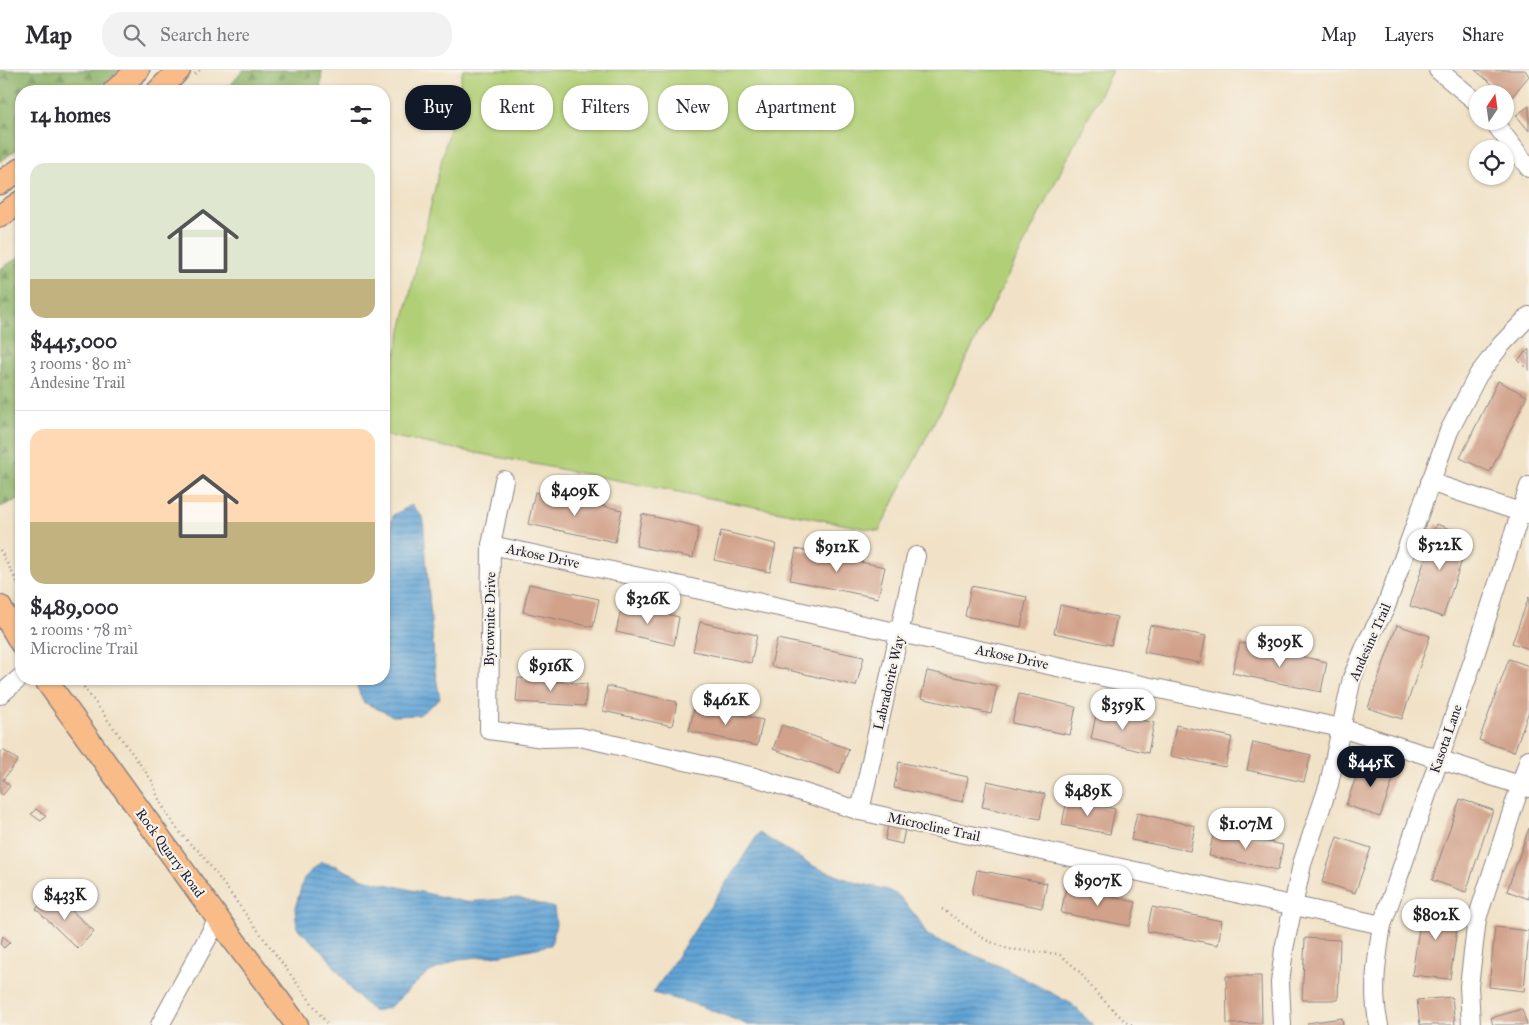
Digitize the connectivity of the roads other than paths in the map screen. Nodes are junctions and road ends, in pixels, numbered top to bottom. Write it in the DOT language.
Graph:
graph roads {
  1 [pos="138,70"];
  2 [pos="179,70"];
  3 [pos="1438,70"];
  4 [pos="121,85"];
  5 [pos="164,85"];
  6 [pos="1469,96"];
  7 [pos="1500,130"];
  8 [pos="1529,168"];
  9 [pos="15,173"];
  10 [pos="0,184"];
  11 [pos="15,206"];
  12 [pos="0,216"];
  13 [pos="1529,316"];
  14 [pos="504,480"];
  15 [pos="1430,482"];
  16 [pos="1529,486"];
  17 [pos="1524,513"];
  18 [pos="491,545"];
  19 [pos="916,556"];
  20 [pos="0,607"];
  21 [pos="15,633"];
  22 [pos="900,633"];
  23 [pos="15,681"];
  24 [pos="49,685"];
  25 [pos="0,695"];
  26 [pos="1341,728"];
  27 [pos="489,730"];
  28 [pos="1439,758"];
  29 [pos="1529,759"];
  30 [pos="1524,787"];
  31 [pos="860,811"];
  32 [pos="1293,905"];
  33 [pos="218,919"];
  34 [pos="1382,925"];
  35 [pos="160,1025"];
  36 [pos="297,1025"];
  37 [pos="1282,1025"];
  38 [pos="1379,1025"];
  39 [pos="1471,1025"];
  1 -- 4 [label="main road"];
  2 -- 5 [label="main road"];
  3 -- 6 [label="street"];
  7 -- 8 [label="street"];
  9 -- 10 [label="main road"];
  11 -- 12 [label="main road"];
  13 -- 15 [label="street, Andesine Trail"];
  14 -- 18 [label="street, Bytownite Drive"];
  15 -- 17 [label="street"];
  15 -- 26 [label="street, Andesine Trail"];
  16 -- 17 [label="street, Kasota Lane"];
  17 -- 28 [label="street, Kasota Lane"];
  18 -- 22 [label="street, Arkose Drive"];
  18 -- 27 [label="street, Bytownite Drive"];
  19 -- 22 [label="street, Labradorite Way"];
  20 -- 21 [label="main road"];
  22 -- 26 [label="street, Arkose Drive"];
  22 -- 31 [label="street, Labradorite Way"];
  23 -- 25 [label="street"];
  24 -- 33 [label="main road, Rock Quarry Road"];
  26 -- 28 [label="street, Arkose Drive"];
  26 -- 32 [label="street, Andesine Trail"];
  27 -- 31 [label="street, Microcline Trail"];
  28 -- 30 [label="street, Arkose Drive"];
  28 -- 34 [label="street, Kasota Lane"];
  29 -- 30 [label="street"];
  30 -- 39 [label="street"];
  31 -- 32 [label="street, Microcline Trail"];
  32 -- 34 [label="street, Microcline Trail"];
  32 -- 37 [label="street, Andesine Trail"];
  33 -- 35 [label="street"];
  33 -- 36 [label="main road, Rock Quarry Road"];
  34 -- 38 [label="street, Kasota Lane"];
}
